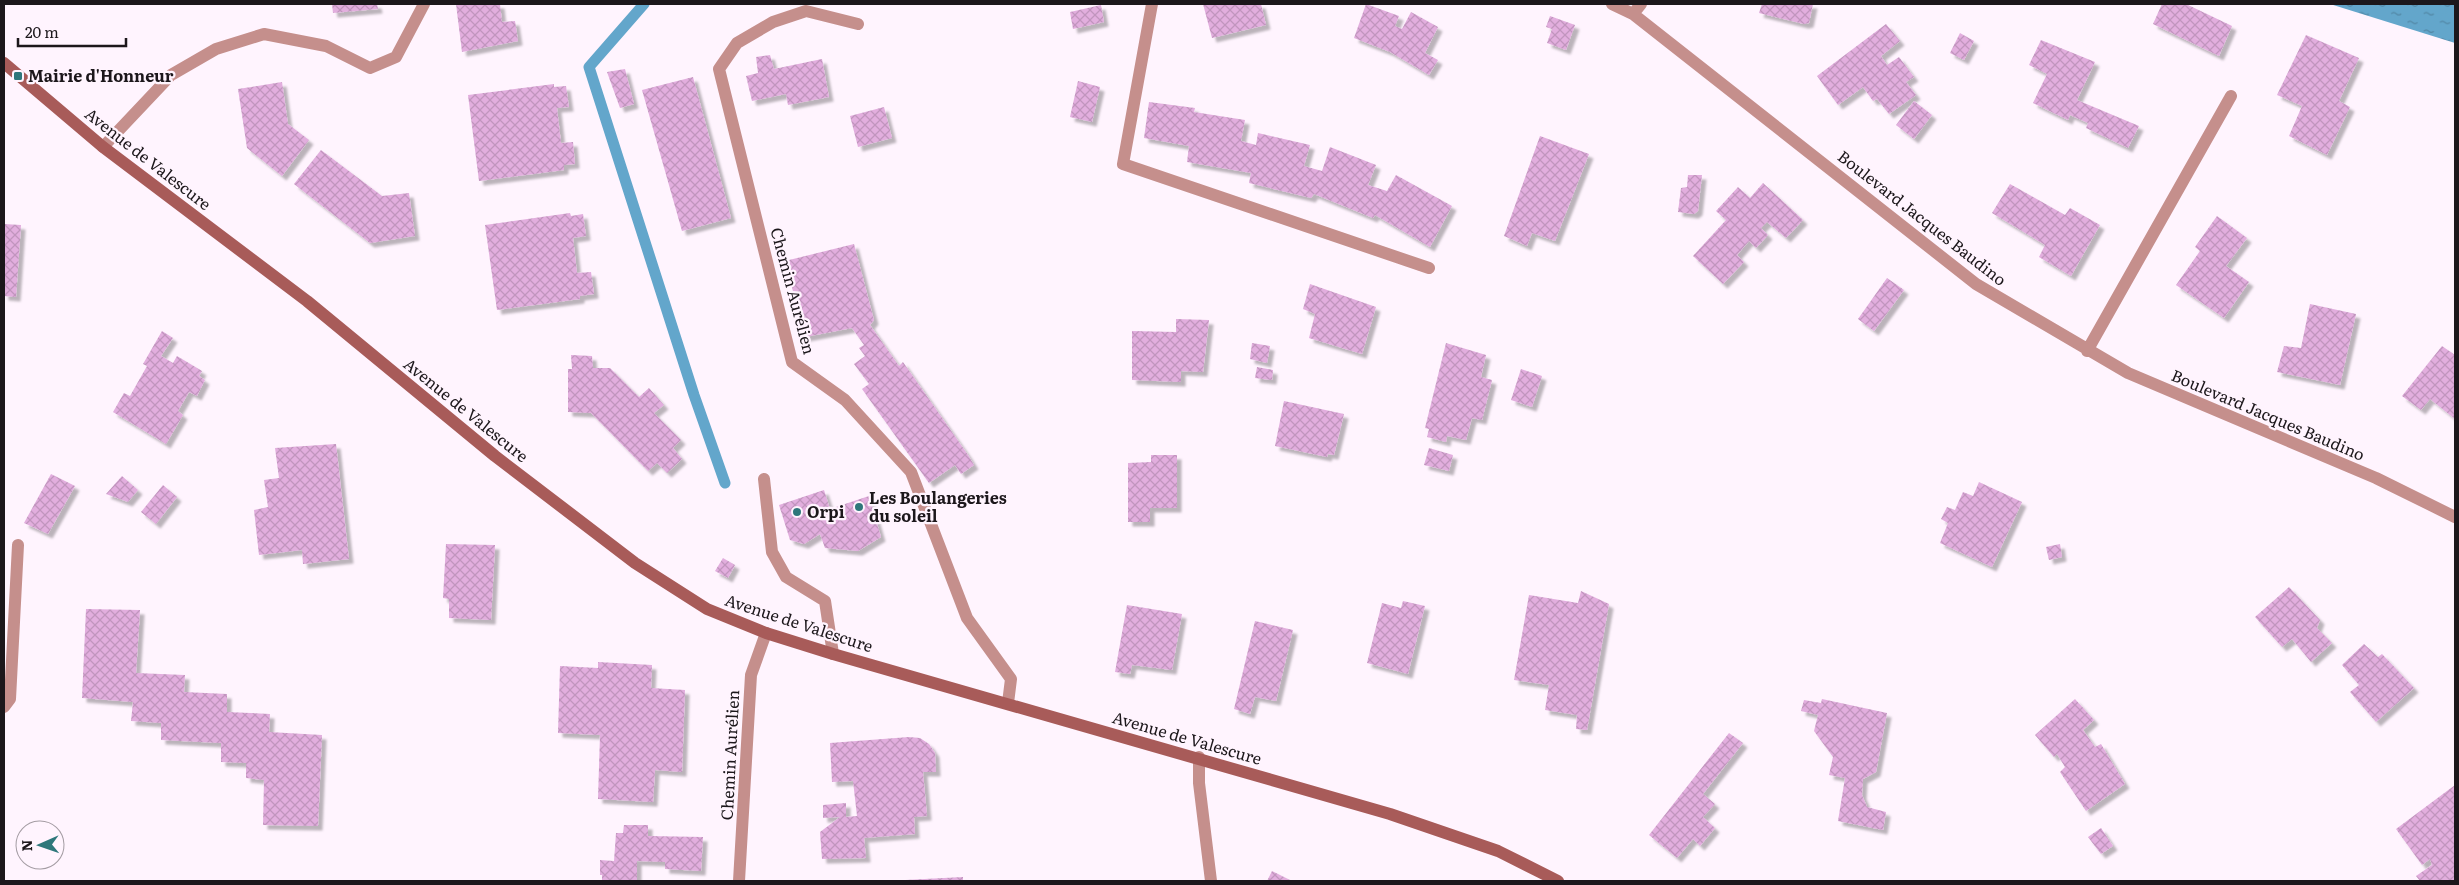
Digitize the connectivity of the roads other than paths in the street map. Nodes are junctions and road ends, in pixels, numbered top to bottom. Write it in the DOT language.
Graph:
graph roads {
  1 [pos="424,4"];
  2 [pos="1152,4"];
  3 [pos="1612,4"];
  4 [pos="1641,4"];
  5 [pos="1632,14"];
  6 [pos="858,24"];
  7 [pos="4,63"];
  8 [pos="2231,96"];
  9 [pos="103,147"];
  10 [pos="1429,268"];
  11 [pos="2087,351"];
  12 [pos="764,479"];
  13 [pos="2455,517"];
  14 [pos="18,545"];
  15 [pos="766,633"];
  16 [pos="833,654"];
  17 [pos="1008,702"];
  18 [pos="4,707"];
  19 [pos="1199,757"];
  20 [pos="739,881"];
  21 [pos="1211,881"];
  22 [pos="1558,881"];
  1 -- 9 [label="street"];
  2 -- 10 [label="street"];
  3 -- 5 [label="street, Boulevard Jacques Baudino"];
  4 -- 5 [label="street"];
  5 -- 11 [label="street, Boulevard Jacques Baudino"];
  6 -- 17 [label="street, Chemin Aurélien"];
  7 -- 9 [label="main road, Avenue de Valescure"];
  8 -- 11 [label="street"];
  9 -- 15 [label="main road, Avenue de Valescure"];
  11 -- 13 [label="street, Boulevard Jacques Baudino"];
  12 -- 16 [label="street"];
  14 -- 18 [label="street"];
  15 -- 16 [label="main road, Avenue de Valescure"];
  15 -- 20 [label="street, Chemin Aurélien"];
  16 -- 17 [label="main road, Avenue de Valescure"];
  17 -- 19 [label="main road, Avenue de Valescure"];
  19 -- 21 [label="street"];
  19 -- 22 [label="main road, Avenue de Valescure"];
}
